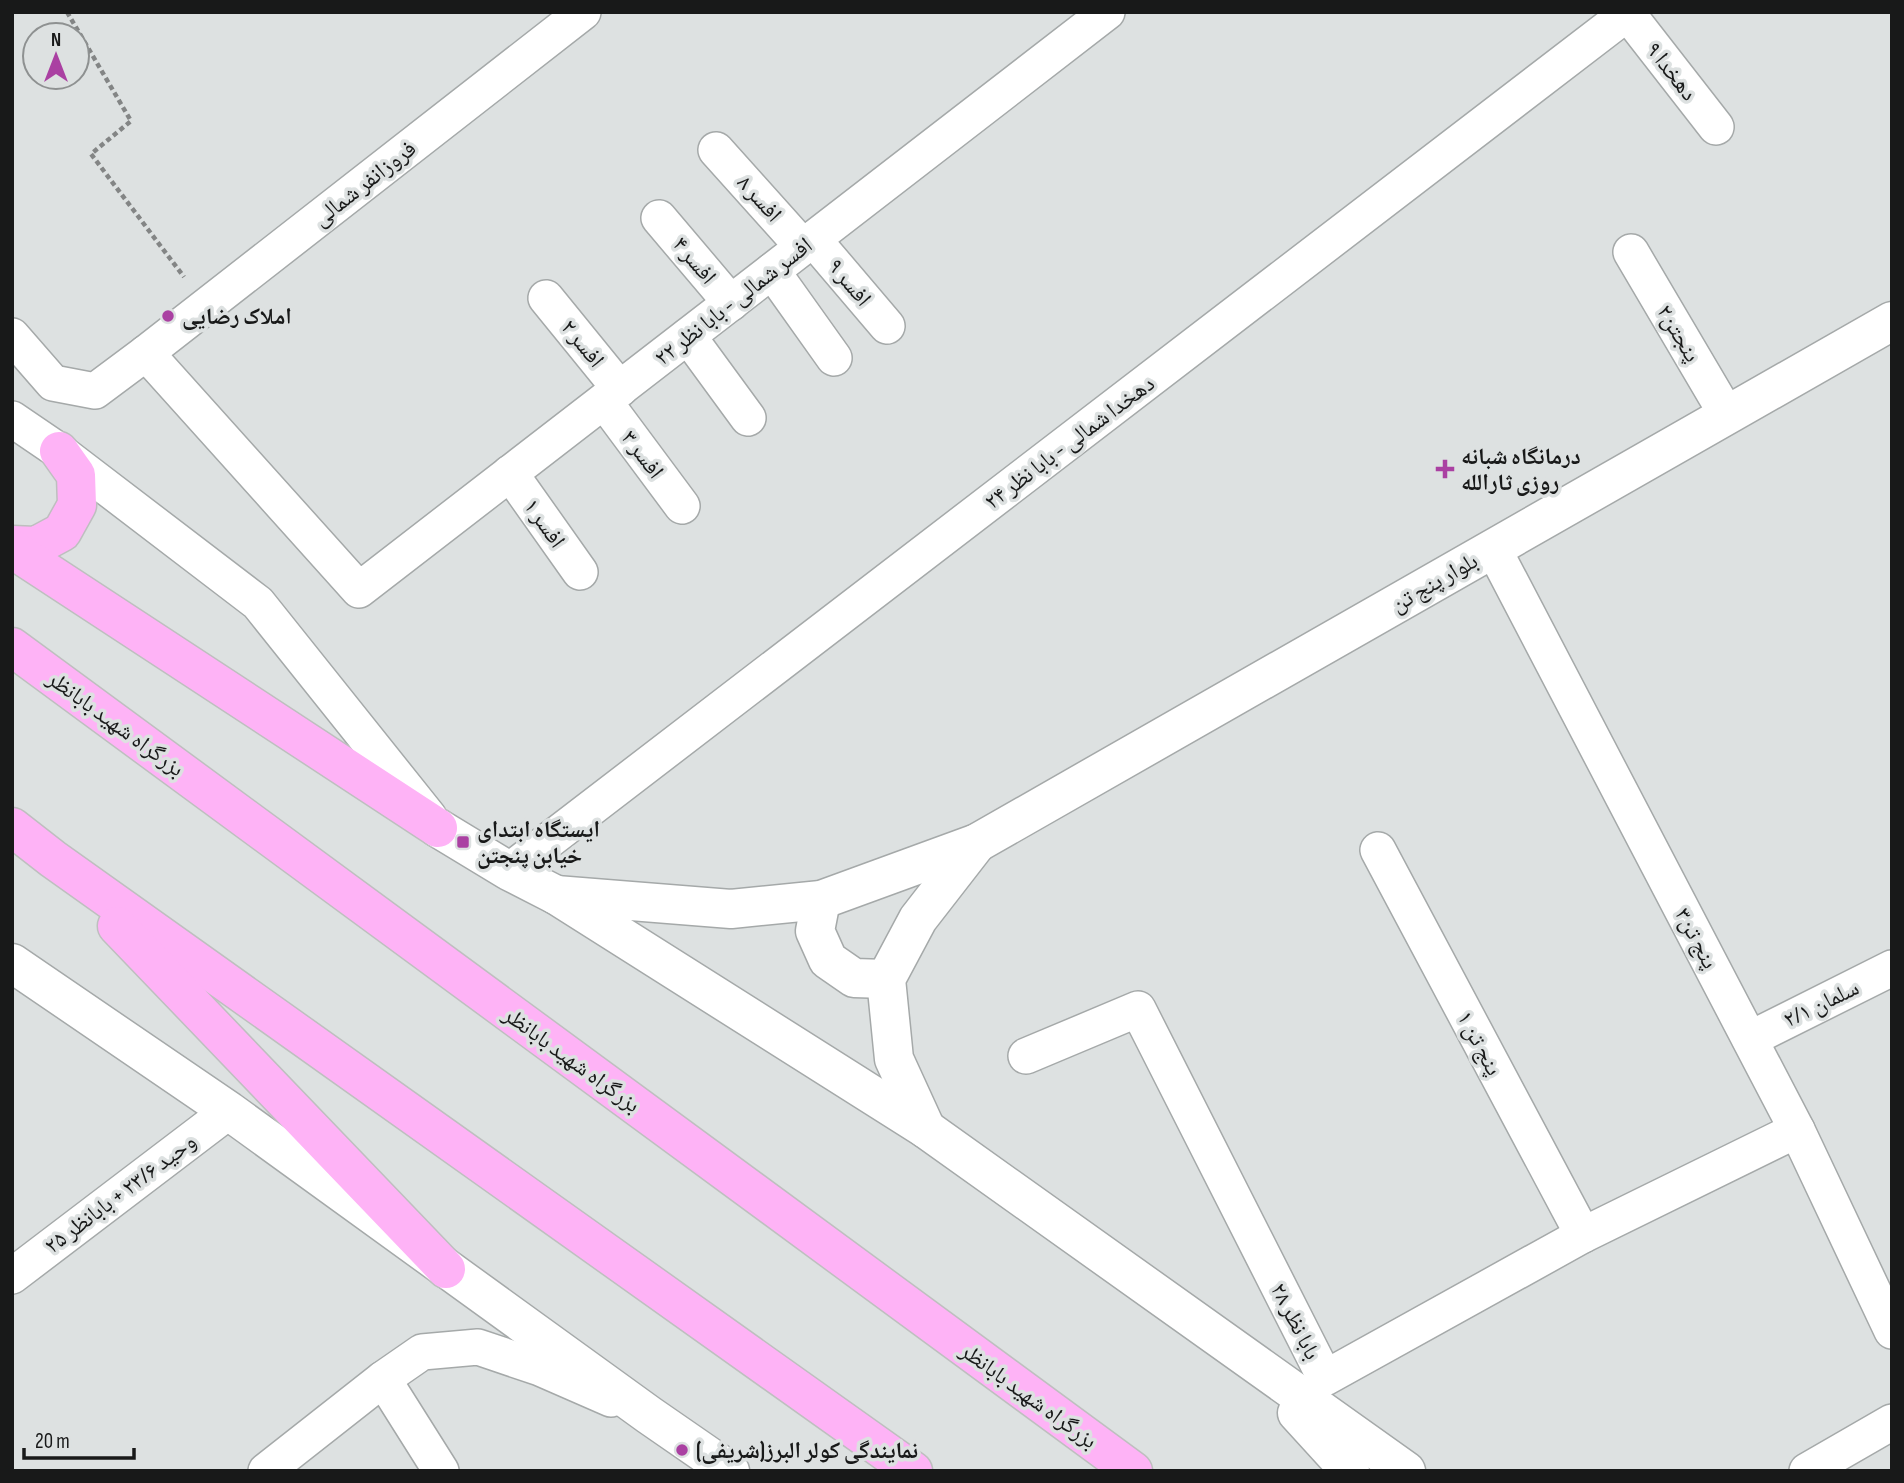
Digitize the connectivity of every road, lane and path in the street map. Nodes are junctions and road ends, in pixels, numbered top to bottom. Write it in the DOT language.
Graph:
graph roads {
  1 [pos="67,12"];
  2 [pos="583,12"];
  3 [pos="1107,12"];
  4 [pos="1629,13"];
  5 [pos="1716,127"];
  6 [pos="716,150"];
  7 [pos="659,218"];
  8 [pos="808,243"];
  9 [pos="1631,252"];
  10 [pos="772,271"];
  11 [pos="546,298"];
  12 [pos="731,303"];
  13 [pos="206,306"];
  14 [pos="887,326"];
  15 [pos="1890,327"];
  16 [pos="12,336"];
  17 [pos="688,336"];
  18 [pos="146,353"];
  19 [pos="834,358"];
  20 [pos="612,395"];
  21 [pos="1727,415"];
  22 [pos="748,418"];
  23 [pos="12,419"];
  24 [pos="59,451"];
  25 [pos="510,473"];
  26 [pos="682,506"];
  27 [pos="12,547"];
  28 [pos="1493,548"];
  29 [pos="580,572"];
  30 [pos="12,647"];
  31 [pos="12,827"];
  32 [pos="438,828"];
  33 [pos="977,843"];
  34 [pos="1378,850"];
  35 [pos="53,859"];
  36 [pos="509,871"];
  37 [pos="556,895"];
  38 [pos="821,900"];
  39 [pos="12,963"];
  40 [pos="1892,968"];
  41 [pos="886,979"];
  42 [pos="1750,1039"];
  43 [pos="1026,1056"];
  44 [pos="229,1111"];
  45 [pos="926,1129"];
  46 [pos="1797,1130"];
  47 [pos="1583,1235"];
  48 [pos="446,1269"];
  49 [pos="12,1276"];
  50 [pos="1892,1331"];
  51 [pos="1243,1354"];
  52 [pos="383,1379"];
  53 [pos="649,1415"];
  54 [pos="1892,1422"];
  55 [pos="266,1471"];
  56 [pos="441,1471"];
  57 [pos="730,1471"];
  58 [pos="913,1471"];
  59 [pos="1133,1471"];
  60 [pos="1350,1471"];
  61 [pos="1405,1471"];
  62 [pos="1807,1471"];
  1 -- 13 [label="path"];
  2 -- 13 [label="street, فروزانفر شمالی"];
  3 -- 8 [label="street, افسر شمالی - بابا نظر ۲۲"];
  4 -- 5 [label="street, دهخدا ۹"];
  4 -- 36 [label="street, دهخدا شمالی - بابا نظر ۲۴"];
  6 -- 8 [label="street, افسر ۸"];
  7 -- 12 [label="street, افسر ۴"];
  8 -- 10 [label="street, افسر شمالی - بابا نظر ۲۲"];
  8 -- 14 [label="street, افسر ۹"];
  9 -- 21 [label="street, پنجتن۲"];
  10 -- 12 [label="street, افسر شمالی - بابا نظر ۲۲"];
  10 -- 19 [label="street"];
  11 -- 20 [label="street, افسر ۲"];
  12 -- 17 [label="street, افسر شمالی - بابا نظر ۲۲"];
  13 -- 18 [label="street, فروزانفر شمالی"];
  15 -- 21 [label="main road, بلوار پنج تن"];
  16 -- 18 [label="street, فروزانفر شمالی"];
  17 -- 20 [label="street, افسر شمالی - بابا نظر ۲۲"];
  17 -- 22 [label="street"];
  18 -- 25 [label="street, افسر شمالی - بابا نظر ۲۲"];
  20 -- 25 [label="street, افسر شمالی - بابا نظر ۲۲"];
  20 -- 26 [label="street, افسر ۳"];
  21 -- 28 [label="main road, بلوار پنج تن"];
  23 -- 24 [label="street"];
  24 -- 27 [label="highway"];
  24 -- 32 [label="street"];
  25 -- 29 [label="street, افسر ۱"];
  27 -- 32 [label="highway"];
  28 -- 33 [label="main road, بلوار پنج تن"];
  28 -- 42 [label="street, پنج تن۳"];
  30 -- 59 [label="highway, بزرگراه شهید بابانظر"];
  31 -- 35 [label="highway"];
  32 -- 36 [label="main road"];
  33 -- 38 [label="main road"];
  33 -- 41 [label="main road"];
  34 -- 47 [label="street, پنج تن ۱"];
  35 -- 48 [label="highway"];
  35 -- 58 [label="highway"];
  36 -- 37 [label="main road"];
  37 -- 38 [label="main road"];
  37 -- 45 [label="main road"];
  38 -- 41 [label="main road"];
  39 -- 44 [label="main road"];
  40 -- 42 [label="street, سلمان ۲/۱"];
  41 -- 45 [label="main road"];
  42 -- 46 [label="street, پنج تن۳"];
  43 -- 47 [label="street, بابا نظر ۲۸"];
  44 -- 48 [label="main road"];
  44 -- 49 [label="street, وحید ۲۳/۶ + بابانظر ۲۵"];
  45 -- 51 [label="main road"];
  46 -- 47 [label="street, بابا نظر ۲۸"];
  46 -- 50 [label="street, پنج تن۳"];
  48 -- 53 [label="main road"];
  51 -- 60 [label="main road"];
  51 -- 61 [label="main road"];
  52 -- 53 [label="street"];
  52 -- 55 [label="street"];
  52 -- 56 [label="street"];
  53 -- 57 [label="main road"];
  54 -- 62 [label="street"];
}
